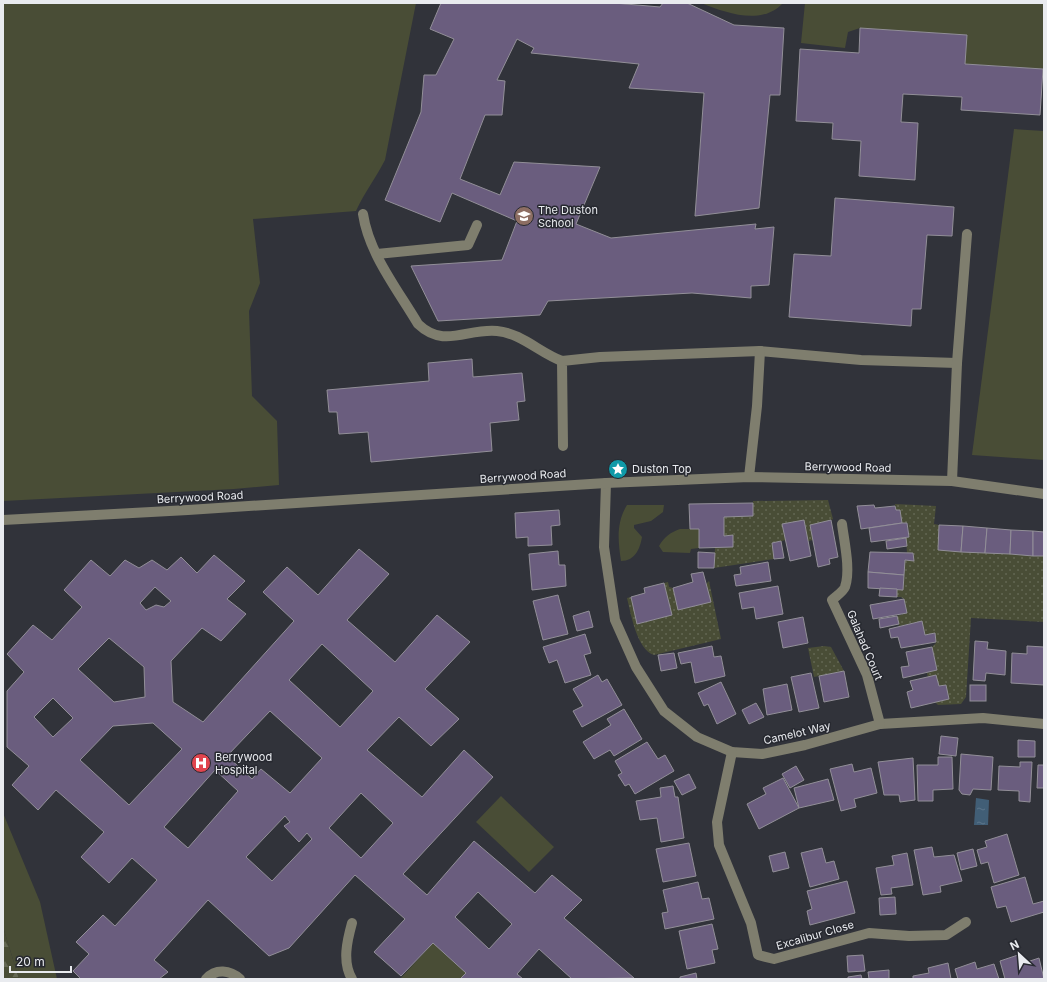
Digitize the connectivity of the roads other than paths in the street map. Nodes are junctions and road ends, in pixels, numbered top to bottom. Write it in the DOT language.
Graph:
graph roads {
  1 [pos="363,214"];
  2 [pos="477,225"];
  3 [pos="966,234"];
  4 [pos="377,254"];
  5 [pos="760,350"];
  6 [pos="562,360"];
  7 [pos="957,363"];
  8 [pos="563,446"];
  9 [pos="749,477"];
  10 [pos="952,481"];
  11 [pos="606,483"];
  12 [pos="1044,494"];
  13 [pos="3,520"];
  14 [pos="842,524"];
  15 [pos="880,724"];
  16 [pos="1044,724"];
  17 [pos="732,752"];
  18 [pos="966,922"];
  19 [pos="352,923"];
  20 [pos="206,979"];
  21 [pos="240,979"];
  22 [pos="352,979"];
  1 -- 4 [label="street"];
  2 -- 4 [label="street"];
  3 -- 7 [label="street"];
  4 -- 6 [label="street"];
  5 -- 6 [label="street"];
  5 -- 7 [label="street"];
  5 -- 9 [label="street"];
  6 -- 8 [label="street"];
  7 -- 10 [label="street"];
  9 -- 10 [label="street, Berrywood Road"];
  9 -- 11 [label="street, Berrywood Road"];
  10 -- 12 [label="street, Berrywood Road"];
  11 -- 13 [label="street, Berrywood Road"];
  11 -- 17 [label="street, Camelot Way"];
  14 -- 15 [label="street, Galahad Court"];
  15 -- 16 [label="street, Camelot Way"];
  15 -- 17 [label="street, Camelot Way"];
  17 -- 18 [label="street, Excalibur Close"];
  19 -- 22 [label="street"];
  20 -- 21 [label="street"];
}
